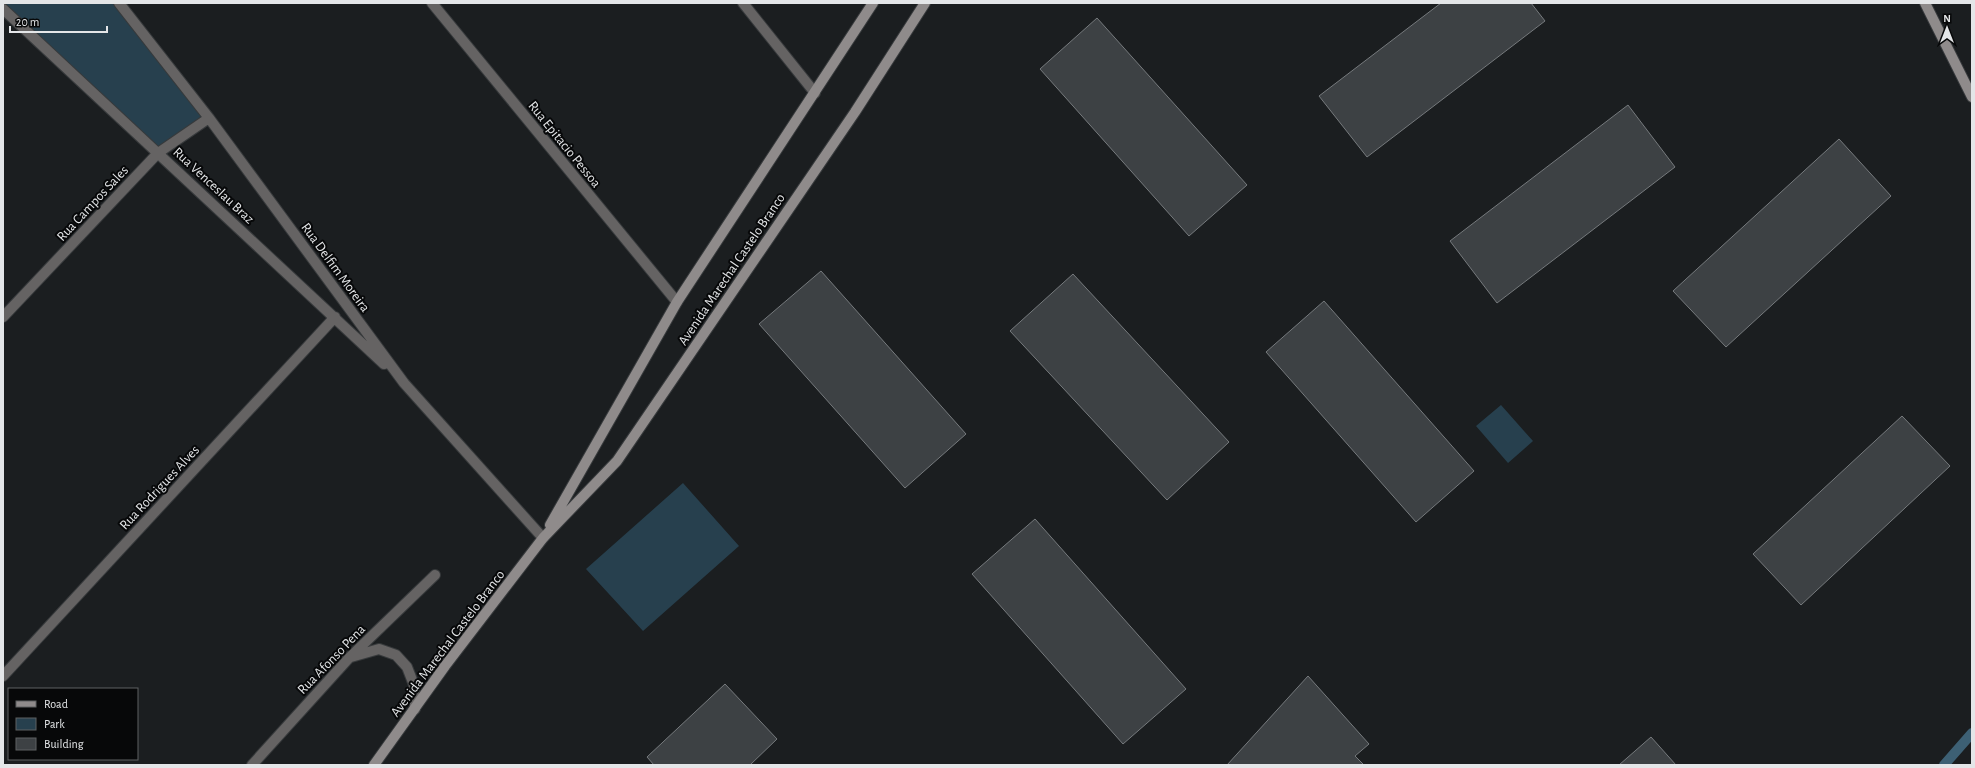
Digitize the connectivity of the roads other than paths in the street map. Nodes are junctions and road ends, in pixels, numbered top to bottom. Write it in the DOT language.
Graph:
graph roads {
  1 [pos="119,3"];
  2 [pos="432,3"];
  3 [pos="743,3"];
  4 [pos="873,3"];
  5 [pos="925,3"];
  6 [pos="1925,3"];
  7 [pos="3,9"];
  8 [pos="814,93"];
  9 [pos="1972,97"];
  10 [pos="209,118"];
  11 [pos="158,153"];
  12 [pos="677,302"];
  13 [pos="3,317"];
  14 [pos="335,317"];
  15 [pos="404,383"];
  16 [pos="543,538"];
  17 [pos="435,575"];
  18 [pos="349,658"];
  19 [pos="3,676"];
  20 [pos="414,709"];
  21 [pos="252,765"];
  22 [pos="374,765"];
  1 -- 10 [label="street, Rua Delfim Moreira"];
  2 -- 12 [label="street, Rua Epitacio Pessoa"];
  3 -- 8 [label="street"];
  4 -- 8 [label="street, Avenida Marechal Castelo Branco"];
  5 -- 16 [label="street, Avenida Marechal Castelo Branco"];
  6 -- 9 [label="street"];
  7 -- 11 [label="street, Rua Venceslau Braz"];
  8 -- 12 [label="street, Avenida Marechal Castelo Branco"];
  10 -- 11 [label="street, Rua Campos Sales"];
  10 -- 15 [label="street, Rua Delfim Moreira"];
  11 -- 13 [label="street, Rua Campos Sales"];
  11 -- 14 [label="street, Rua Venceslau Braz"];
  12 -- 16 [label="street, Avenida Marechal Castelo Branco"];
  14 -- 15 [label="street, Rua Venceslau Braz"];
  14 -- 19 [label="street, Rua Rodrigues Alves"];
  15 -- 16 [label="street, Rua Delfim Moreira"];
  16 -- 20 [label="street, Avenida Marechal Castelo Branco"];
  17 -- 18 [label="street, Rua Afonso Pena"];
  18 -- 20 [label="street"];
  18 -- 21 [label="street, Rua Afonso Pena"];
  20 -- 22 [label="street, Avenida Marechal Castelo Branco"];
}
